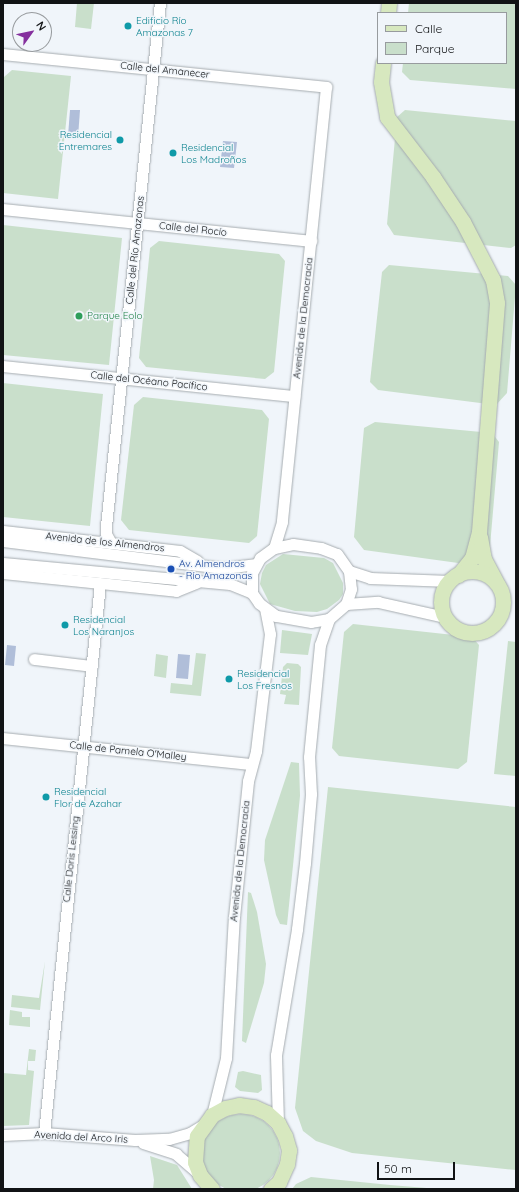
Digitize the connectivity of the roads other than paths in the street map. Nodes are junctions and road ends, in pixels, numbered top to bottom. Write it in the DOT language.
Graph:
graph roads {
  1 [pos="160,3"];
  2 [pos="3,54"];
  3 [pos="383,64"];
  4 [pos="152,69"];
  5 [pos="326,87"];
  6 [pos="3,209"];
  7 [pos="137,223"];
  8 [pos="311,241"];
  9 [pos="3,366"];
  10 [pos="122,379"];
  11 [pos="294,396"];
  12 [pos="3,532"];
  13 [pos="479,532"];
  14 [pos="3,541"];
  15 [pos="18,543"];
  16 [pos="111,543"];
  17 [pos="274,548"];
  18 [pos="203,564"];
  19 [pos="255,564"];
  20 [pos="4,566"];
  21 [pos="349,571"];
  22 [pos="454,578"];
  23 [pos="200,582"];
  24 [pos="496,582"];
  25 [pos="100,584"];
  26 [pos="252,593"];
  27 [pos="346,604"];
  28 [pos="265,608"];
  29 [pos="446,617"];
  30 [pos="329,619"];
  31 [pos="34,659"];
  32 [pos="92,666"];
  33 [pos="3,738"];
  34 [pos="83,747"];
  35 [pos="252,764"];
  36 [pos="208,1120"];
  37 [pos="278,1123"];
  38 [pos="44,1133"];
  39 [pos="3,1135"];
  40 [pos="135,1140"];
  41 [pos="200,1175"];
  42 [pos="276,1187"];
  43 [pos="212,1189"];
  1 -- 4 [label="street, Calle del Río Amazonas"];
  2 -- 4 [label="street, Calle del Amanecer"];
  3 -- 13 [label="main road"];
  4 -- 5 [label="street, Calle del Amanecer"];
  4 -- 7 [label="street, Calle del Río Amazonas"];
  5 -- 8 [label="street, Avenida de la Democracia"];
  6 -- 7 [label="street, Calle del Rocío"];
  7 -- 8 [label="street, Calle del Rocío"];
  7 -- 10 [label="street, Calle del Río Amazonas"];
  8 -- 11 [label="street, Avenida de la Democracia"];
  9 -- 10 [label="street, Calle del Océano Pacífico"];
  10 -- 11 [label="street, Calle del Océano Pacífico"];
  10 -- 16 [label="street, Calle del Río Amazonas"];
  11 -- 17 [label="street, Avenida de la Democracia"];
  12 -- 15 [label="street, Avenida de los Almendros"];
  12 -- 16 [label="street, Avenida de los Almendros"];
  13 -- 22 [label="main road"];
  13 -- 24 [label="main road"];
  14 -- 15 [label="street, Avenida de los Almendros"];
  15 -- 18 [label="street, Avenida de los Almendros"];
  16 -- 18 [label="street, Avenida de los Almendros"];
  17 -- 19 [label="street"];
  17 -- 21 [label="street"];
  18 -- 19 [label="street, Avenida de los Almendros"];
  19 -- 26 [label="street"];
  20 -- 23 [label="street"];
  20 -- 25 [label="street"];
  21 -- 22 [label="street"];
  21 -- 27 [label="street"];
  22 -- 24 [label="main road"];
  22 -- 29 [label="main road"];
  23 -- 25 [label="street"];
  23 -- 26 [label="street"];
  24 -- 29 [label="main road"];
  25 -- 32 [label="street, Calle Doris Lessing"];
  26 -- 28 [label="street"];
  27 -- 29 [label="street"];
  27 -- 30 [label="street"];
  28 -- 30 [label="street"];
  28 -- 35 [label="street, Avenida de la Democracia"];
  30 -- 37 [label="street"];
  31 -- 32 [label="street"];
  32 -- 34 [label="street, Calle Doris Lessing"];
  33 -- 34 [label="street, Calle de Pamela O'Malley"];
  34 -- 35 [label="street, Calle de Pamela O'Malley"];
  34 -- 38 [label="street, Calle Doris Lessing"];
  35 -- 36 [label="street, Avenida de la Democracia"];
  36 -- 37 [label="main road"];
  36 -- 40 [label="street, Avenida del Arco Iris"];
  36 -- 41 [label="main road"];
  37 -- 42 [label="main road"];
  38 -- 39 [label="street, Avenida del Arco Iris"];
  38 -- 40 [label="street, Avenida del Arco Iris"];
  40 -- 41 [label="street, Avenida del Arco Iris"];
  41 -- 43 [label="main road"];
}
